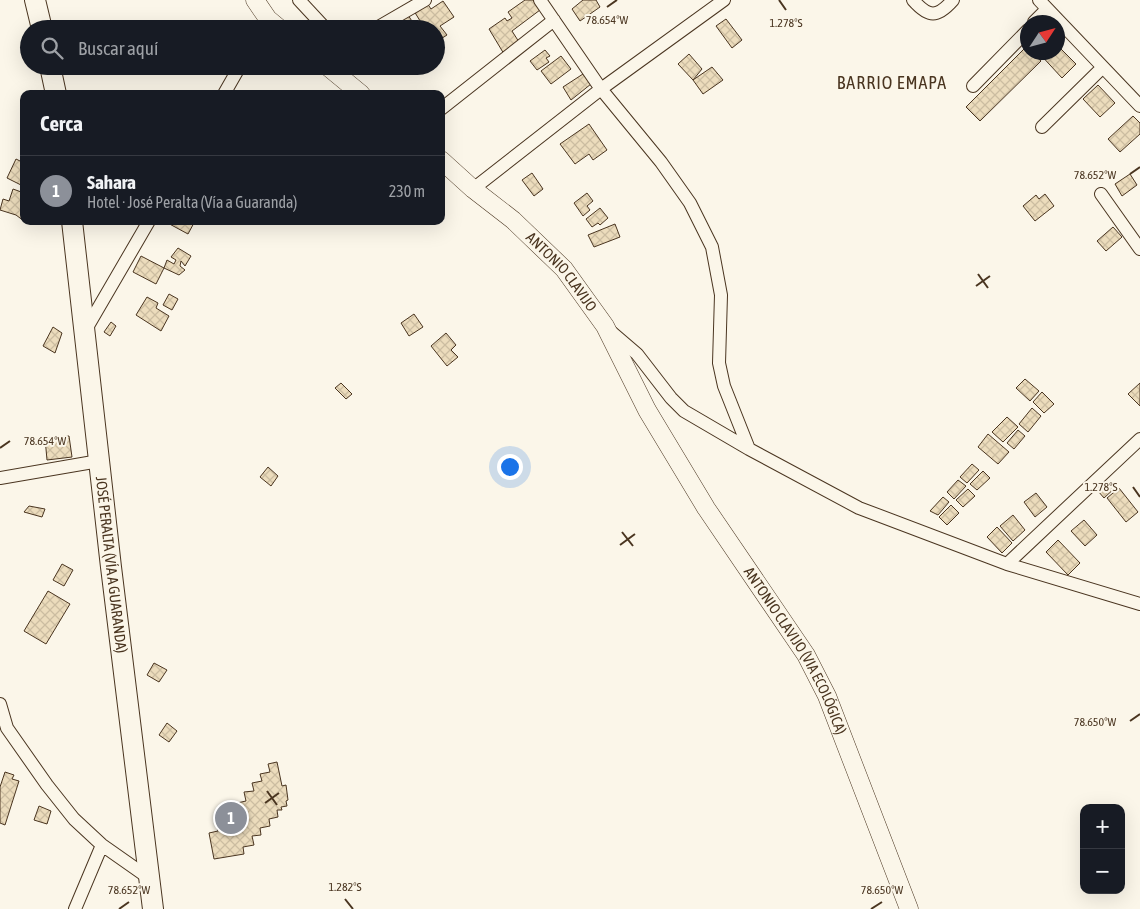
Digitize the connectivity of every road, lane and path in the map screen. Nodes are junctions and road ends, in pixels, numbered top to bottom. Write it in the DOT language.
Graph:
graph roads {
  1 [pos="35,0"];
  2 [pos="256,0"];
  3 [pos="299,0"];
  4 [pos="425,0"];
  5 [pos="724,0"];
  6 [pos="913,0"];
  7 [pos="953,0"];
  8 [pos="547,2"];
  9 [pos="1043,5"];
  10 [pos="40,20"];
  11 [pos="267,20"];
  12 [pos="318,20"];
  13 [pos="391,20"];
  14 [pos="554,20"];
  15 [pos="1020,38"];
  16 [pos="1102,68"];
  17 [pos="52,75"];
  18 [pos="235,75"];
  19 [pos="338,75"];
  20 [pos="973,86"];
  21 [pos="601,89"];
  22 [pos="55,90"];
  23 [pos="226,90"];
  24 [pos="357,90"];
  25 [pos="445,106"];
  26 [pos="1140,106"];
  27 [pos="1042,127"];
  28 [pos="445,164"];
  29 [pos="474,189"];
  30 [pos="1101,194"];
  31 [pos="72,225"];
  32 [pos="148,225"];
  33 [pos="1140,249"];
  34 [pos="606,326"];
  35 [pos="84,334"];
  36 [pos="647,410"];
  37 [pos="1140,439"];
  38 [pos="749,449"];
  39 [pos="99,461"];
  40 [pos="0,478"];
  41 [pos="1007,564"];
  42 [pos="1140,604"];
  43 [pos="0,704"];
  44 [pos="4,733"];
  45 [pos="102,845"];
  46 [pos="149,878"];
  47 [pos="75,909"];
  48 [pos="153,909"];
  49 [pos="909,909"];
  1 -- 10 [label="highway"];
  2 -- 11 [label="main road"];
  3 -- 12 [label="street"];
  4 -- 13 [label="street"];
  5 -- 21 [label="street"];
  6 -- 7 [label="street"];
  8 -- 14 [label="street"];
  9 -- 16 [label="street"];
  14 -- 21 [label="street"];
  14 -- 25 [label="street"];
  15 -- 20 [label="street"];
  16 -- 26 [label="street"];
  16 -- 27 [label="street"];
  17 -- 22 [label="highway"];
  18 -- 23 [label="street"];
  19 -- 24 [label="main road"];
  21 -- 29 [label="street"];
  21 -- 38 [label="street"];
  28 -- 29 [label="main road, ANTONIO CLAVIJO"];
  29 -- 34 [label="main road, ANTONIO CLAVIJO"];
  30 -- 33 [label="street"];
  31 -- 35 [label="highway, JOSÉ PERALTA (VÍA A GUARANDA)"];
  32 -- 35 [label="street"];
  34 -- 36 [label="main road, ANTONIO CLAVIJO"];
  34 -- 38 [label="street"];
  35 -- 39 [label="highway, JOSÉ PERALTA (VÍA A GUARANDA)"];
  36 -- 49 [label="main road, ANTONIO CLAVIJO (VIA ECOLÓGICA)"];
  37 -- 41 [label="street"];
  38 -- 41 [label="street"];
  39 -- 40 [label="street"];
  39 -- 46 [label="highway, JOSÉ PERALTA (VÍA A GUARANDA)"];
  41 -- 42 [label="street"];
  43 -- 44 [label="street"];
  44 -- 45 [label="street"];
  45 -- 46 [label="street"];
  45 -- 47 [label="street"];
  46 -- 48 [label="highway, JOSÉ PERALTA (VÍA A GUARANDA)"];
}
